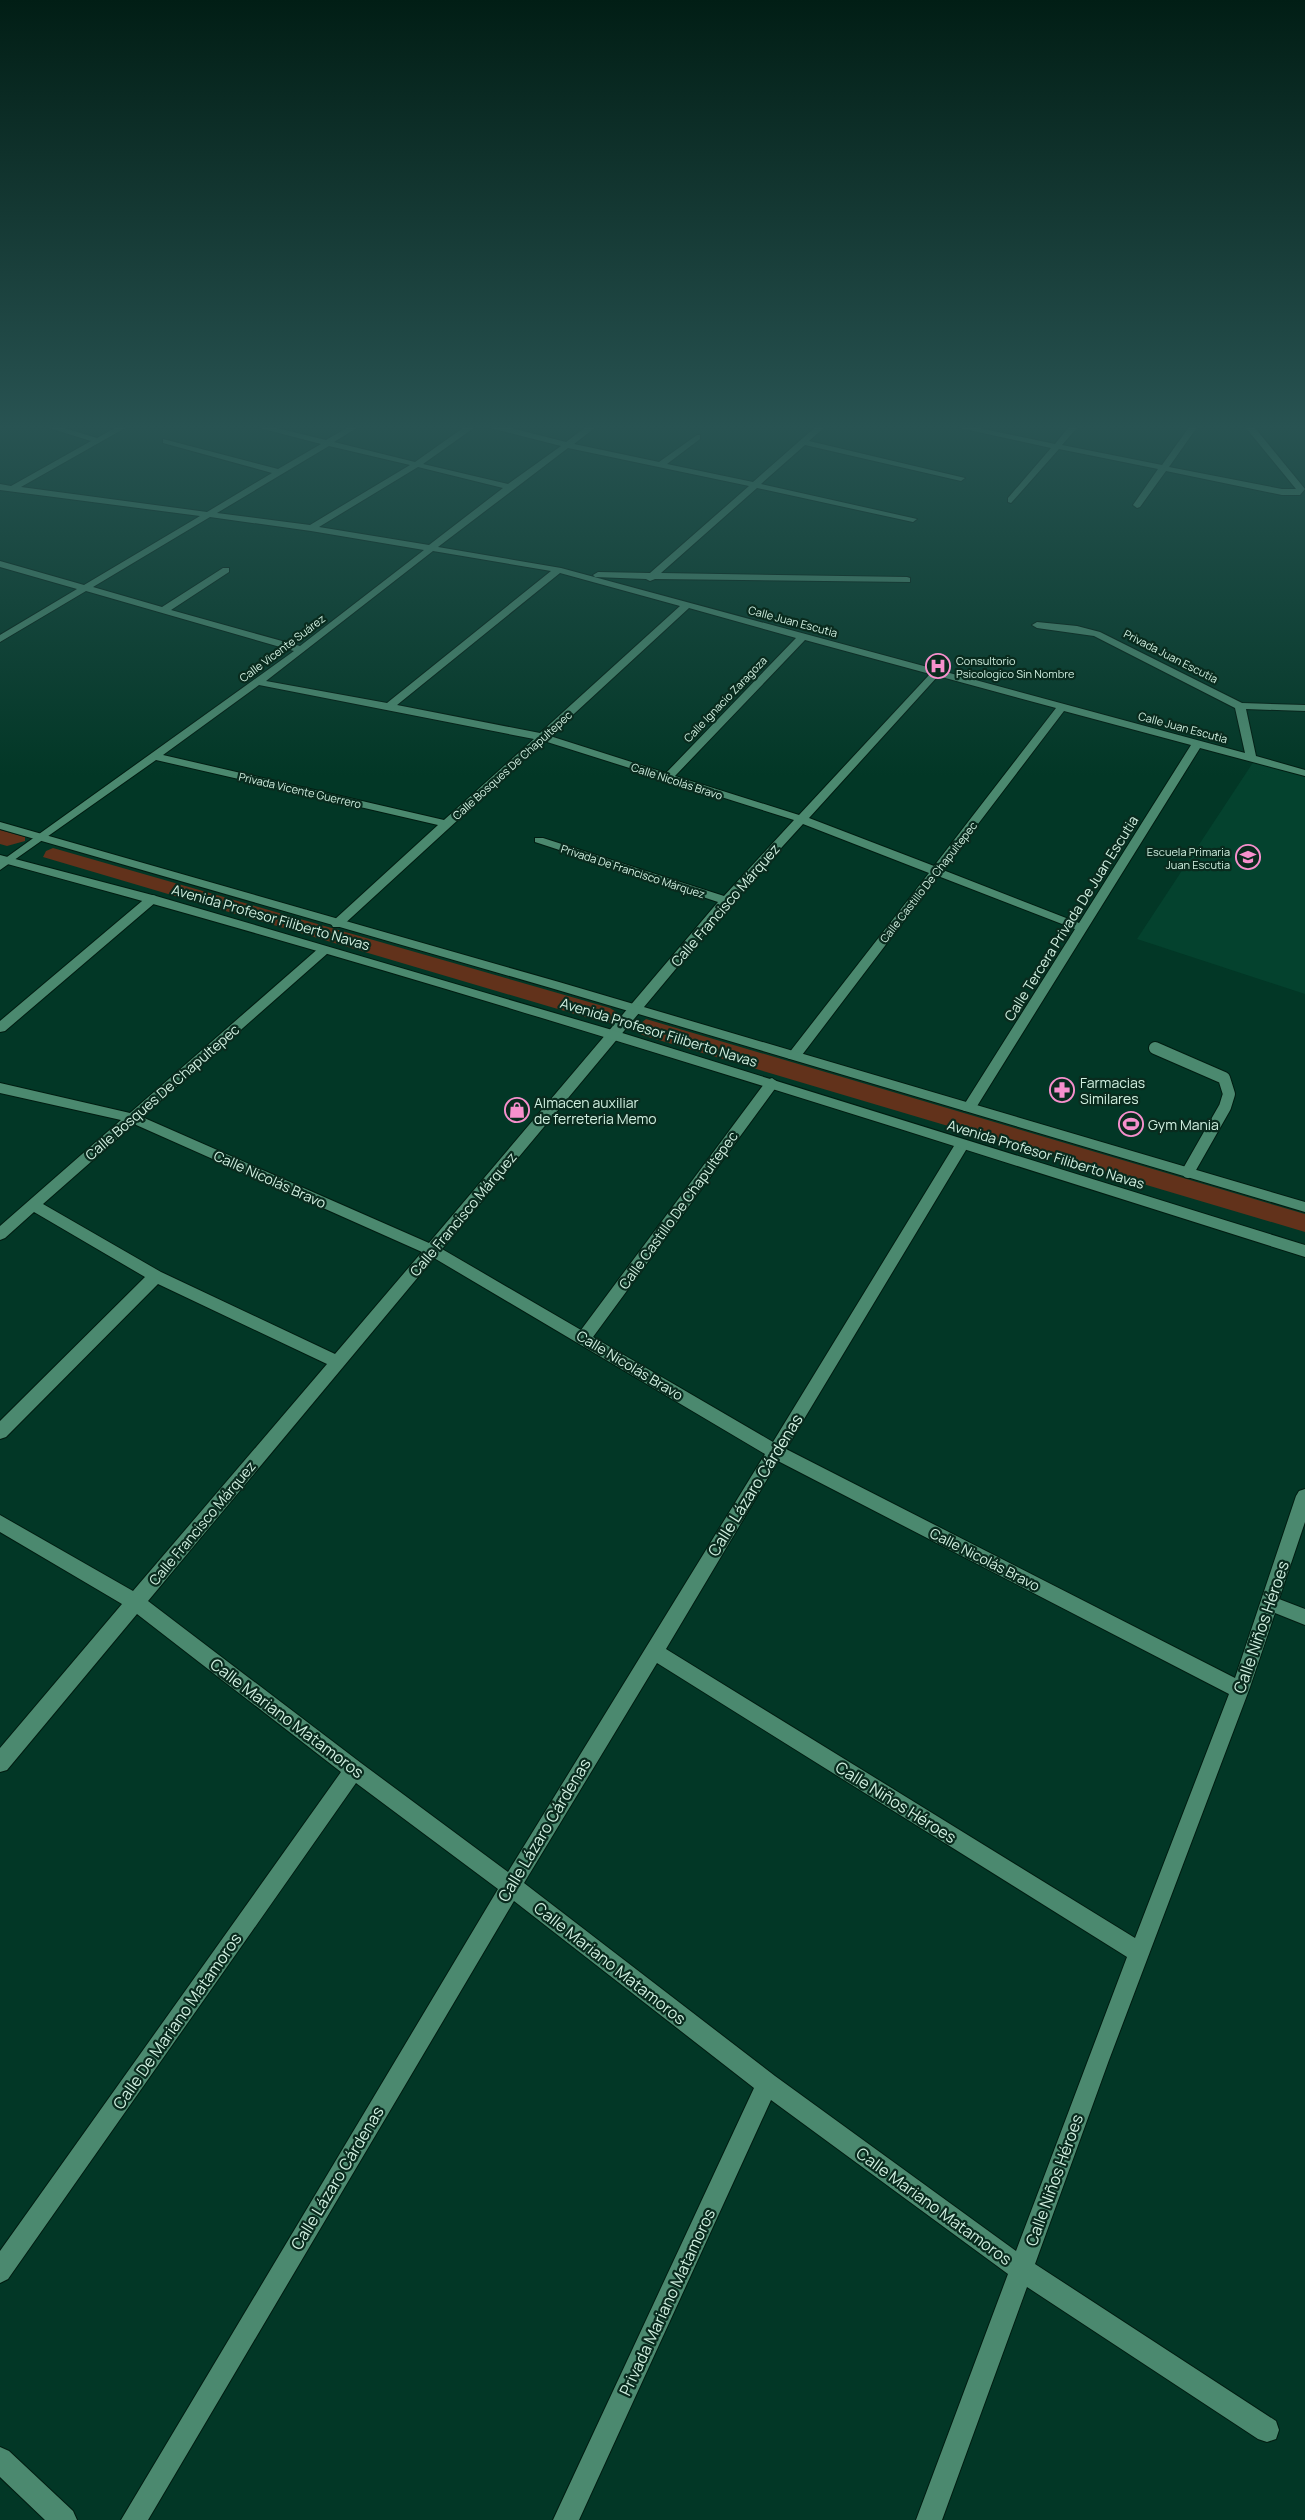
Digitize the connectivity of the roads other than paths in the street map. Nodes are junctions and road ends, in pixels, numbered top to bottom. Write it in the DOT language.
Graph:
graph roads {
  1 [pos="164,541"];
  2 [pos="387,541"];
  3 [pos="440,541"];
  4 [pos="692,541"];
  5 [pos="431,548"];
  6 [pos="0,564"];
  7 [pos="226,570"];
  8 [pos="558,570"];
  9 [pos="579,575"];
  10 [pos="653,575"];
  11 [pos="907,580"];
  12 [pos="84,589"];
  13 [pos="636,591"];
  14 [pos="687,605"];
  15 [pos="162,611"];
  16 [pos="1037,625"];
  17 [pos="802,637"];
  18 [pos="0,639"];
  19 [pos="302,650"];
  20 [pos="936,673"];
  21 [pos="257,682"];
  22 [pos="389,706"];
  23 [pos="1240,706"];
  24 [pos="1062,707"];
  25 [pos="1305,708"];
  26 [pos="542,737"];
  27 [pos="1197,744"];
  28 [pos="154,756"];
  29 [pos="1251,758"];
  30 [pos="1305,772"];
  31 [pos="666,778"];
  32 [pos="801,820"];
  33 [pos="447,824"];
  34 [pos="0,825"];
  35 [pos="39,836"];
  36 [pos="539,840"];
  37 [pos="3,862"];
  38 [pos="936,871"];
  39 [pos="152,899"];
  40 [pos="726,901"];
  41 [pos="337,924"];
  42 [pos="1082,928"];
  43 [pos="324,950"];
  44 [pos="635,1010"];
  45 [pos="0,1028"];
  46 [pos="614,1035"];
  47 [pos="1155,1048"];
  48 [pos="794,1056"];
  49 [pos="772,1083"];
  50 [pos="0,1088"];
  51 [pos="969,1108"];
  52 [pos="132,1118"];
  53 [pos="962,1145"];
  54 [pos="1188,1172"];
  55 [pos="33,1205"];
  56 [pos="1305,1206"];
  57 [pos="0,1234"];
  58 [pos="432,1250"];
  59 [pos="1305,1251"];
  60 [pos="156,1276"];
  61 [pos="584,1338"];
  62 [pos="338,1362"];
  63 [pos="0,1432"];
  64 [pos="776,1452"];
  65 [pos="1305,1496"];
  66 [pos="0,1523"];
  67 [pos="135,1602"];
  68 [pos="1269,1603"];
  69 [pos="1305,1618"];
  70 [pos="653,1651"];
  71 [pos="1240,1690"];
  72 [pos="0,1763"];
  73 [pos="354,1770"];
  74 [pos="510,1886"];
  75 [pos="1140,1953"];
  76 [pos="767,2084"];
  77 [pos="1021,2269"];
  78 [pos="0,2271"];
  79 [pos="1267,2430"];
  80 [pos="0,2460"];
  81 [pos="64,2520"];
  82 [pos="134,2520"];
  83 [pos="566,2520"];
  84 [pos="929,2520"];
  1 -- 12 [label="street"];
  2 -- 5 [label="street, Calle Juan Escutia"];
  3 -- 5 [label="street, Calle Vicente Suárez"];
  4 -- 10 [label="street"];
  5 -- 8 [label="street, Calle Juan Escutia"];
  5 -- 19 [label="street, Calle Vicente Suárez"];
  6 -- 12 [label="street"];
  7 -- 15 [label="street"];
  8 -- 9 [label="street, Calle Juan Escutia"];
  8 -- 22 [label="street"];
  9 -- 10 [label="street"];
  9 -- 13 [label="street, Calle Juan Escutia"];
  10 -- 11 [label="street"];
  10 -- 13 [label="street"];
  12 -- 15 [label="street"];
  12 -- 18 [label="street"];
  13 -- 14 [label="street, Calle Juan Escutia"];
  14 -- 17 [label="street, Calle Juan Escutia"];
  14 -- 26 [label="street, Calle Bosques De Chapultepec"];
  15 -- 19 [label="street"];
  16 -- 23 [label="street, Privada Juan Escutia"];
  17 -- 20 [label="street, Calle Juan Escutia"];
  17 -- 31 [label="street, Calle Ignacio Zaragoza"];
  19 -- 21 [label="street, Calle Vicente Suárez"];
  20 -- 24 [label="street, Calle Juan Escutia"];
  20 -- 32 [label="street, Calle Francisco Márquez"];
  21 -- 22 [label="street, Calle Nicolás Bravo"];
  21 -- 28 [label="street, Calle Vicente Suárez"];
  22 -- 26 [label="street, Calle Nicolás Bravo"];
  23 -- 25 [label="street"];
  23 -- 29 [label="street"];
  24 -- 27 [label="street, Calle Juan Escutia"];
  24 -- 38 [label="street, Calle Castillo De Chapultepec"];
  26 -- 31 [label="street, Calle Nicolás Bravo"];
  26 -- 33 [label="street, Calle Bosques De Chapultepec"];
  27 -- 29 [label="street, Calle Juan Escutia"];
  27 -- 42 [label="street, Calle Tercera Privada De Juan Escutia"];
  28 -- 33 [label="street, Privada Vicente Guerrero"];
  28 -- 35 [label="street, Calle Vicente Suárez"];
  29 -- 30 [label="street, Calle Juan Escutia"];
  31 -- 32 [label="street, Calle Nicolás Bravo"];
  32 -- 38 [label="street, Calle Nicolás Bravo"];
  32 -- 40 [label="street, Calle Francisco Márquez"];
  33 -- 41 [label="street, Calle Bosques De Chapultepec"];
  34 -- 35 [label="street, Avenida Profesor Filiberto Navas"];
  35 -- 37 [label="street, Calle Vicente Suárez"];
  35 -- 41 [label="street, Avenida Profesor Filiberto Navas"];
  36 -- 40 [label="street, Privada De Francisco Márquez"];
  37 -- 39 [label="street, Avenida Profesor Filiberto Navas"];
  38 -- 42 [label="street, Calle Nicolás Bravo"];
  38 -- 48 [label="street, Calle Castillo De Chapultepec"];
  39 -- 43 [label="street, Avenida Profesor Filiberto Navas"];
  39 -- 45 [label="street"];
  40 -- 44 [label="street, Calle Francisco Márquez"];
  41 -- 44 [label="street, Avenida Profesor Filiberto Navas"];
  42 -- 51 [label="street, Calle Tercera Privada De Juan Escutia"];
  43 -- 46 [label="street, Avenida Profesor Filiberto Navas"];
  43 -- 52 [label="street, Calle Bosques De Chapultepec"];
  44 -- 46 [label="street, Calle Francisco Márquez"];
  44 -- 48 [label="street, Avenida Profesor Filiberto Navas"];
  46 -- 49 [label="street, Avenida Profesor Filiberto Navas"];
  46 -- 58 [label="street, Calle Francisco Márquez"];
  47 -- 54 [label="lane"];
  48 -- 51 [label="street, Avenida Profesor Filiberto Navas"];
  49 -- 53 [label="street, Avenida Profesor Filiberto Navas"];
  49 -- 61 [label="street, Calle Castillo De Chapultepec"];
  50 -- 52 [label="street, Calle Nicolás Bravo"];
  51 -- 54 [label="street, Avenida Profesor Filiberto Navas"];
  52 -- 55 [label="street, Calle Bosques De Chapultepec"];
  52 -- 58 [label="street, Calle Nicolás Bravo"];
  53 -- 59 [label="street, Avenida Profesor Filiberto Navas"];
  53 -- 64 [label="street, Calle Lázaro Cárdenas"];
  54 -- 56 [label="street, Avenida Profesor Filiberto Navas"];
  55 -- 57 [label="street, Calle Bosques De Chapultepec"];
  55 -- 60 [label="street"];
  58 -- 61 [label="street, Calle Nicolás Bravo"];
  58 -- 62 [label="street, Calle Francisco Márquez"];
  60 -- 62 [label="street"];
  60 -- 63 [label="street"];
  61 -- 64 [label="street, Calle Nicolás Bravo"];
  62 -- 67 [label="street, Calle Francisco Márquez"];
  64 -- 70 [label="street, Calle Lázaro Cárdenas"];
  64 -- 71 [label="street, Calle Nicolás Bravo"];
  65 -- 68 [label="street, Calle Niños Héroes"];
  66 -- 67 [label="street, Calle Mariano Matamoros"];
  67 -- 72 [label="street, Calle Francisco Márquez"];
  67 -- 73 [label="street, Calle Mariano Matamoros"];
  68 -- 69 [label="street"];
  68 -- 71 [label="street, Calle Niños Héroes"];
  70 -- 74 [label="street, Calle Lázaro Cárdenas"];
  70 -- 75 [label="street, Calle Niños Héroes"];
  71 -- 75 [label="street, Calle Niños Héroes"];
  73 -- 74 [label="street, Calle Mariano Matamoros"];
  73 -- 78 [label="street, Calle De Mariano Matamoros"];
  74 -- 76 [label="street, Calle Mariano Matamoros"];
  74 -- 82 [label="street, Calle Lázaro Cárdenas"];
  75 -- 77 [label="street, Calle Niños Héroes"];
  76 -- 77 [label="street, Calle Mariano Matamoros"];
  76 -- 83 [label="street, Privada Mariano Matamoros"];
  77 -- 79 [label="street, Calle Mariano Matamoros"];
  77 -- 84 [label="street, Calle Niños Héroes"];
  80 -- 81 [label="street"];
}
